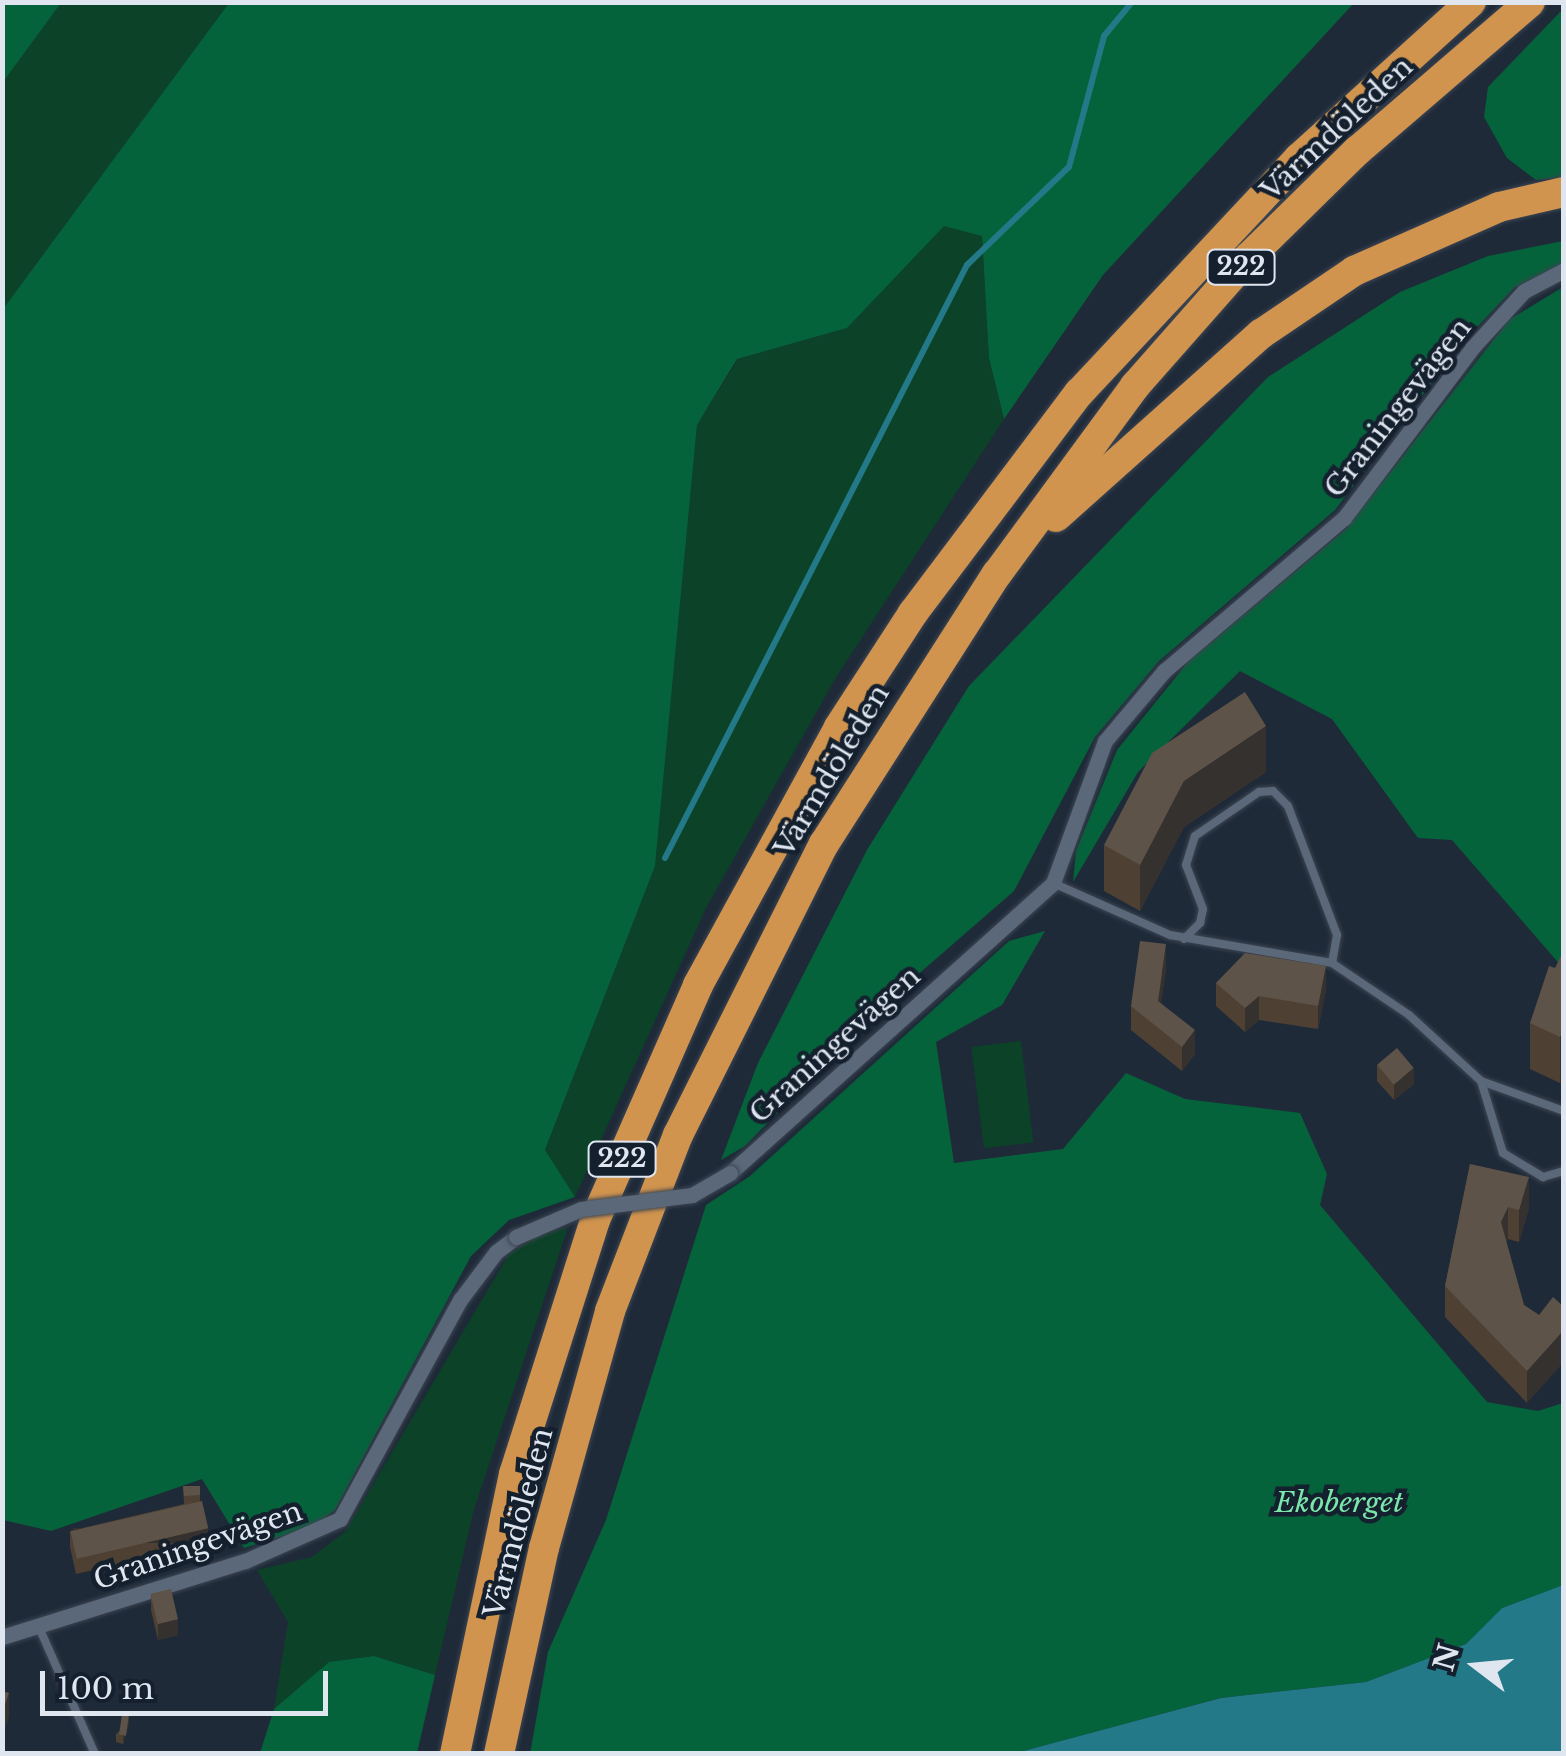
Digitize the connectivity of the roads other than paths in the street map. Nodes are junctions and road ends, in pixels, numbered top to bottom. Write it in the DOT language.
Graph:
graph roads {
  1 [pos="1446,2"];
  2 [pos="1471,2"];
  3 [pos="1530,2"];
  4 [pos="1299,158"];
  5 [pos="1564,192"];
  6 [pos="1564,270"];
  7 [pos="997,574"];
  8 [pos="1053,883"];
  9 [pos="1184,939"];
  10 [pos="1332,963"];
  11 [pos="1481,1081"];
  12 [pos="1564,1110"];
  13 [pos="1564,1171"];
  14 [pos="38,1625"];
  15 [pos="2,1637"];
  16 [pos="94,1754"];
  17 [pos="455,1754"];
  18 [pos="499,1754"];
  1 -- 4 [label="highway"];
  2 -- 4 [label="highway, Värmdöleden / 222"];
  3 -- 7 [label="highway, Värmdöleden / 222"];
  4 -- 17 [label="highway, Värmdöleden / 222"];
  5 -- 7 [label="highway"];
  6 -- 8 [label="street, Graningevägen"];
  7 -- 18 [label="highway, Värmdöleden / 222"];
  8 -- 9 [label="lane"];
  8 -- 14 [label="street, Graningevägen, bridge"];
  9 -- 10 [label="lane"];
  9 -- 10 [label="lane"];
  10 -- 11 [label="lane"];
  11 -- 12 [label="lane"];
  11 -- 13 [label="lane"];
  14 -- 15 [label="street, Graningevägen"];
  14 -- 16 [label="lane"];
}
